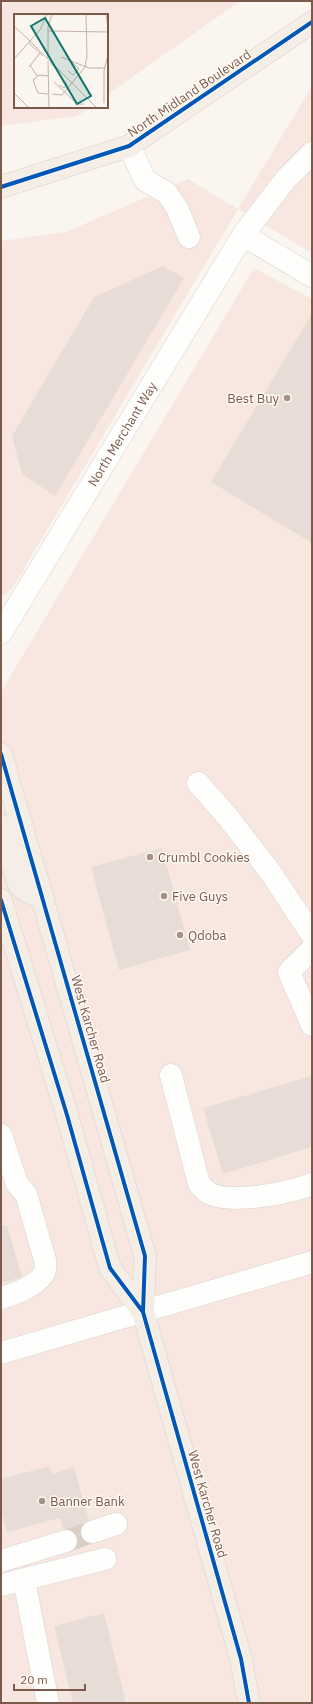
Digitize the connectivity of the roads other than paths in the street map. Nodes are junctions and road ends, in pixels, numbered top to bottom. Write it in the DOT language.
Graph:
graph roads {
  1 [pos="312,22"];
  2 [pos="129,146"];
  3 [pos="312,153"];
  4 [pos="1,187"];
  5 [pos="244,236"];
  6 [pos="189,237"];
  7 [pos="312,276"];
  8 [pos="1,633"];
  9 [pos="1,754"];
  10 [pos="198,784"];
  11 [pos="1,826"];
  12 [pos="43,898"];
  13 [pos="1,900"];
  14 [pos="312,935"];
  15 [pos="312,949"];
  16 [pos="312,1025"];
  17 [pos="171,1075"];
  18 [pos="1,1135"];
  19 [pos="312,1184"];
  20 [pos="312,1262"];
  21 [pos="1,1298"];
  22 [pos="143,1312"];
  23 [pos="1,1353"];
  24 [pos="116,1524"];
  25 [pos="92,1532"];
  26 [pos="66,1541"];
  27 [pos="106,1559"];
  28 [pos="1,1561"];
  29 [pos="24,1580"];
  30 [pos="1,1585"];
  31 [pos="48,1703"];
  32 [pos="249,1703"];
  1 -- 2 [label="main road, North Midland Boulevard"];
  2 -- 4 [label="main road, North Midland Boulevard"];
  2 -- 6 [label="street"];
  3 -- 5 [label="street, North Merchant Way"];
  5 -- 7 [label="street"];
  5 -- 8 [label="street, North Merchant Way"];
  9 -- 12 [label="main road, West Karcher Road"];
  10 -- 14 [label="street"];
  11 -- 12 [label="main road"];
  12 -- 22 [label="main road, West Karcher Road"];
  13 -- 22 [label="main road, West Karcher Road"];
  15 -- 16 [label="street"];
  17 -- 19 [label="street"];
  18 -- 21 [label="street"];
  20 -- 22 [label="street"];
  22 -- 23 [label="street"];
  22 -- 32 [label="main road, West Karcher Road"];
  24 -- 25 [label="street"];
  26 -- 28 [label="street"];
  27 -- 29 [label="street"];
  29 -- 30 [label="street"];
  29 -- 31 [label="street"];
}
